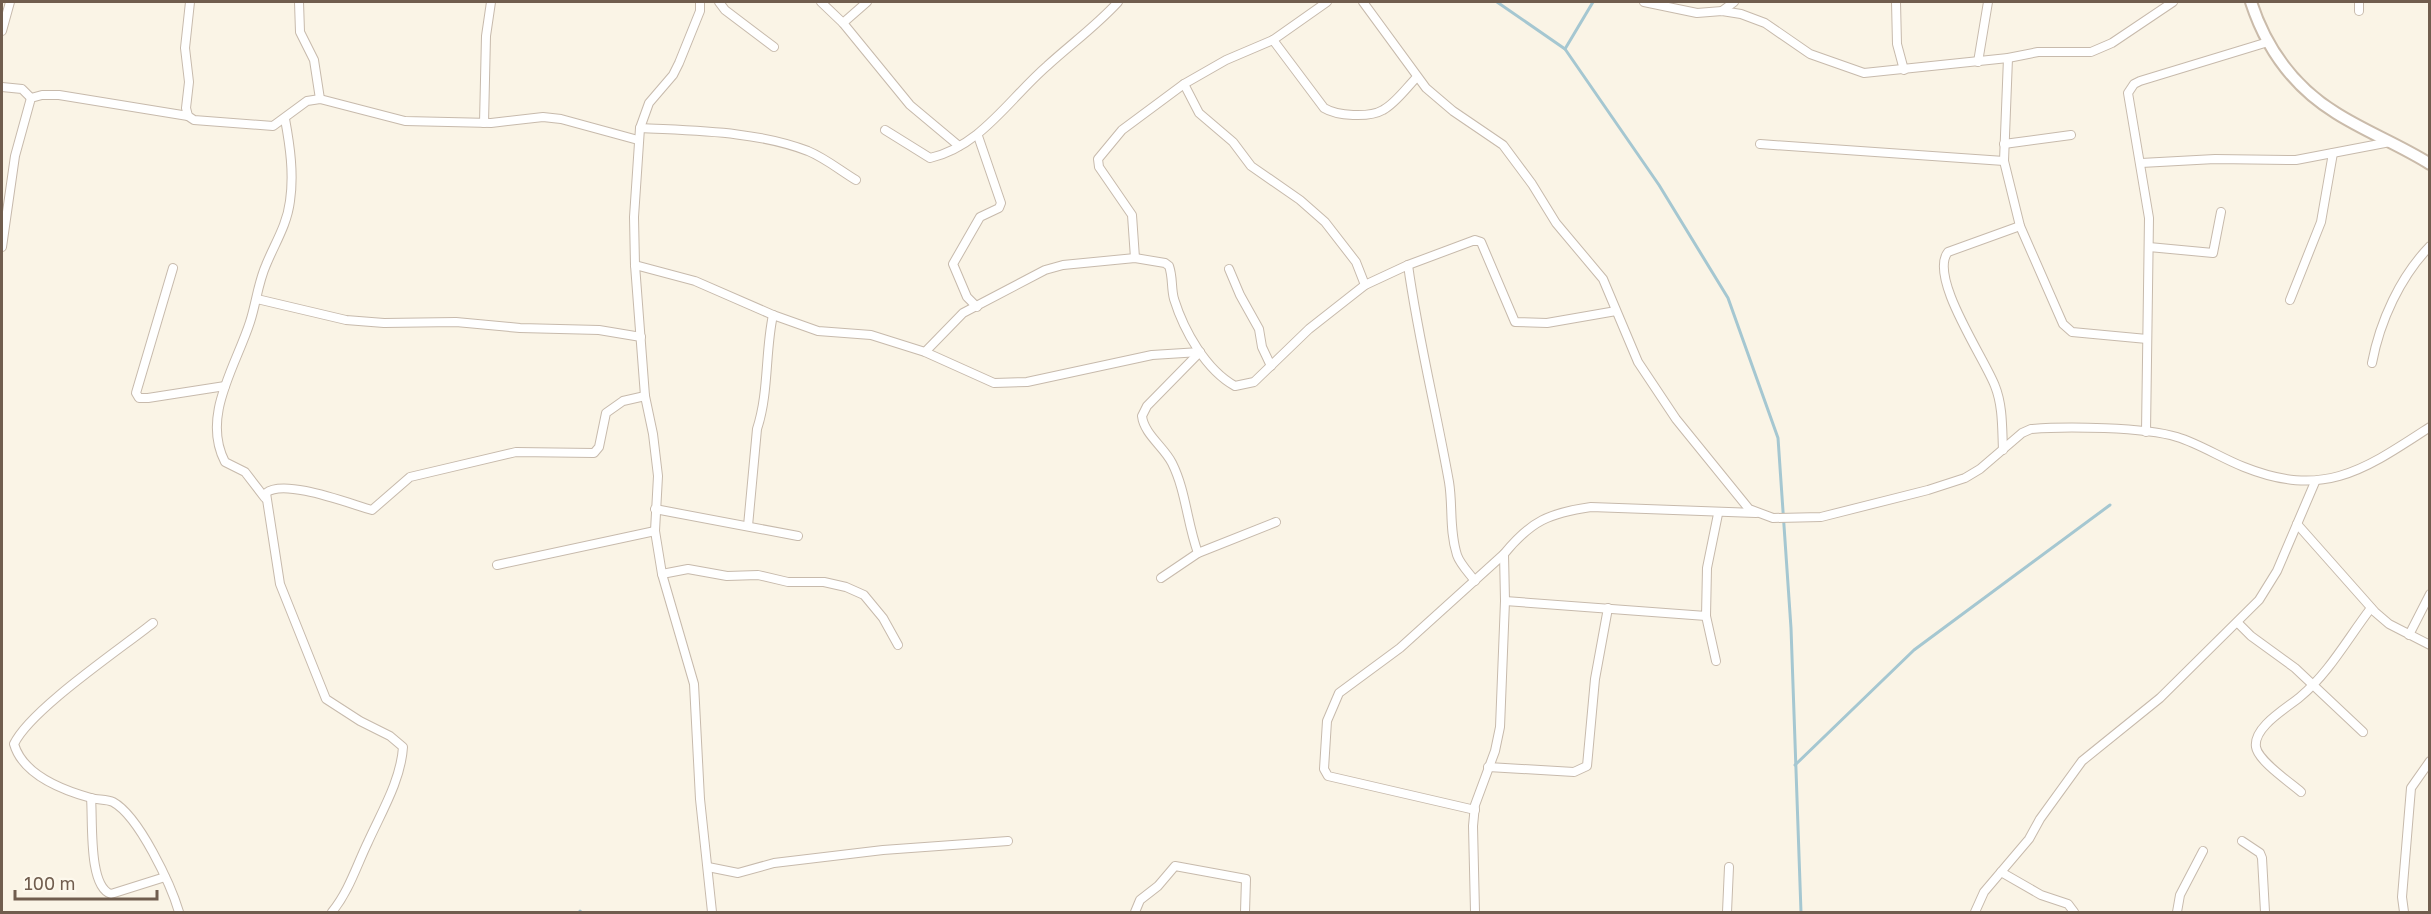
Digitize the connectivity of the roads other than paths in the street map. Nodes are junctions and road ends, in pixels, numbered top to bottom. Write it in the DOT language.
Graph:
graph roads {
  1 [pos="10,2"];
  2 [pos="190,2"];
  3 [pos="299,2"];
  4 [pos="491,2"];
  5 [pos="719,2"];
  6 [pos="821,2"];
  7 [pos="867,2"];
  8 [pos="1118,2"];
  9 [pos="1327,2"];
  10 [pos="1363,2"];
  11 [pos="1644,2"];
  12 [pos="1734,2"];
  13 [pos="1896,2"];
  14 [pos="1988,2"];
  15 [pos="2173,2"];
  16 [pos="2251,2"];
  17 [pos="2359,2"];
  18 [pos="703,3"];
  19 [pos="1722,11"];
  20 [pos="2360,11"];
  21 [pos="843,22"];
  22 [pos="2,31"];
  23 [pos="1273,40"];
  24 [pos="2268,42"];
  25 [pos="774,47"];
  26 [pos="2008,58"];
  27 [pos="1978,62"];
  28 [pos="1904,70"];
  29 [pos="1418,77"];
  30 [pos="1184,84"];
  31 [pos="2,87"];
  32 [pos="31,98"];
  33 [pos="320,99"];
  34 [pos="188,116"];
  35 [pos="285,119"];
  36 [pos="484,123"];
  37 [pos="640,128"];
  38 [pos="885,130"];
  39 [pos="2071,135"];
  40 [pos="978,136"];
  41 [pos="638,140"];
  42 [pos="2390,142"];
  43 [pos="1760,144"];
  44 [pos="2004,144"];
  45 [pos="959,146"];
  46 [pos="2333,153"];
  47 [pos="2004,161"];
  48 [pos="2140,163"];
  49 [pos="2430,164"];
  50 [pos="856,180"];
  51 [pos="2222,212"];
  52 [pos="2020,226"];
  53 [pos="2430,246"];
  54 [pos="2149,247"];
  55 [pos="2,248"];
  56 [pos="1135,258"];
  57 [pos="1408,265"];
  58 [pos="635,266"];
  59 [pos="173,268"];
  60 [pos="1229,269"];
  61 [pos="1365,285"];
  62 [pos="257,299"];
  63 [pos="2290,300"];
  64 [pos="977,307"];
  65 [pos="1616,311"];
  66 [pos="773,315"];
  67 [pos="641,337"];
  68 [pos="2147,339"];
  69 [pos="925,352"];
  70 [pos="1200,352"];
  71 [pos="2372,363"];
  72 [pos="1270,366"];
  73 [pos="225,386"];
  74 [pos="645,396"];
  75 [pos="2430,427"];
  76 [pos="2146,432"];
  77 [pos="2004,450"];
  78 [pos="2315,482"];
  79 [pos="265,498"];
  80 [pos="655,509"];
  81 [pos="1756,513"];
  82 [pos="1718,514"];
  83 [pos="1276,522"];
  84 [pos="2297,524"];
  85 [pos="748,526"];
  86 [pos="655,531"];
  87 [pos="798,536"];
  88 [pos="1198,553"];
  89 [pos="1504,554"];
  90 [pos="497,565"];
  91 [pos="662,574"];
  92 [pos="1161,578"];
  93 [pos="1475,581"];
  94 [pos="2430,594"];
  95 [pos="1505,601"];
  96 [pos="1608,608"];
  97 [pos="2371,608"];
  98 [pos="1706,616"];
  99 [pos="153,623"];
  100 [pos="2238,623"];
  101 [pos="2409,635"];
  102 [pos="898,645"];
  103 [pos="2430,645"];
  104 [pos="1716,661"];
  105 [pos="2313,686"];
  106 [pos="2363,732"];
  107 [pos="2430,761"];
  108 [pos="1488,767"];
  109 [pos="2301,792"];
  110 [pos="91,798"];
  111 [pos="1475,810"];
  112 [pos="1008,841"];
  113 [pos="2242,841"];
  114 [pos="2203,851"];
  115 [pos="708,867"];
  116 [pos="1729,867"];
  117 [pos="2001,872"];
  118 [pos="165,877"];
  119 [pos="179,912"];
  120 [pos="332,912"];
  121 [pos="712,912"];
  122 [pos="1135,912"];
  123 [pos="1245,912"];
  124 [pos="1475,912"];
  125 [pos="1727,912"];
  126 [pos="1975,912"];
  127 [pos="2074,912"];
  128 [pos="2177,912"];
  129 [pos="2265,912"];
  130 [pos="2404,912"];
  1 -- 22 [label="street"];
  2 -- 34 [label="street"];
  3 -- 33 [label="street"];
  4 -- 36 [label="street"];
  5 -- 25 [label="street"];
  6 -- 21 [label="street"];
  7 -- 21 [label="street"];
  8 -- 40 [label="street"];
  9 -- 23 [label="street"];
  10 -- 29 [label="street"];
  11 -- 19 [label="street"];
  12 -- 19 [label="street"];
  13 -- 28 [label="street"];
  14 -- 27 [label="street"];
  15 -- 26 [label="street"];
  16 -- 24 [label="main road"];
  17 -- 20 [label="street"];
  18 -- 37 [label="street"];
  19 -- 28 [label="street"];
  21 -- 45 [label="street"];
  23 -- 29 [label="street"];
  23 -- 30 [label="street"];
  24 -- 42 [label="main road"];
  24 -- 48 [label="street"];
  26 -- 27 [label="street"];
  26 -- 44 [label="street"];
  27 -- 28 [label="street"];
  29 -- 65 [label="street"];
  30 -- 56 [label="street"];
  30 -- 61 [label="street"];
  31 -- 32 [label="street"];
  32 -- 34 [label="street"];
  32 -- 55 [label="street"];
  33 -- 35 [label="street"];
  33 -- 36 [label="street"];
  34 -- 35 [label="street"];
  35 -- 62 [label="street"];
  36 -- 41 [label="street"];
  37 -- 41 [label="street"];
  37 -- 50 [label="street"];
  38 -- 45 [label="street"];
  39 -- 44 [label="street"];
  40 -- 45 [label="street"];
  40 -- 64 [label="street"];
  41 -- 58 [label="street"];
  42 -- 46 [label="street"];
  42 -- 49 [label="main road"];
  43 -- 47 [label="street"];
  44 -- 47 [label="street"];
  46 -- 48 [label="street"];
  46 -- 63 [label="street"];
  47 -- 52 [label="street"];
  48 -- 54 [label="street"];
  51 -- 54 [label="street"];
  52 -- 68 [label="street"];
  52 -- 77 [label="street"];
  53 -- 71 [label="street"];
  54 -- 68 [label="street"];
  56 -- 64 [label="street"];
  56 -- 70 [label="street"];
  57 -- 61 [label="street"];
  57 -- 65 [label="street"];
  57 -- 93 [label="street"];
  58 -- 66 [label="street"];
  58 -- 67 [label="street"];
  59 -- 73 [label="street"];
  60 -- 72 [label="street"];
  61 -- 72 [label="street"];
  62 -- 67 [label="street"];
  62 -- 73 [label="street"];
  64 -- 69 [label="street"];
  65 -- 81 [label="street"];
  66 -- 69 [label="street"];
  66 -- 85 [label="street"];
  67 -- 74 [label="street"];
  68 -- 76 [label="street"];
  69 -- 70 [label="street"];
  70 -- 72 [label="street"];
  70 -- 88 [label="street"];
  73 -- 79 [label="street"];
  74 -- 79 [label="street"];
  74 -- 80 [label="street"];
  75 -- 78 [label="street"];
  76 -- 77 [label="street"];
  76 -- 78 [label="street"];
  77 -- 81 [label="street"];
  78 -- 84 [label="street"];
  79 -- 120 [label="street"];
  80 -- 85 [label="street"];
  80 -- 86 [label="street"];
  81 -- 82 [label="street"];
  82 -- 89 [label="street"];
  82 -- 98 [label="street"];
  83 -- 88 [label="street"];
  84 -- 97 [label="street"];
  84 -- 100 [label="street"];
  85 -- 87 [label="street"];
  86 -- 90 [label="street"];
  86 -- 91 [label="street"];
  88 -- 92 [label="street"];
  89 -- 93 [label="street"];
  89 -- 95 [label="street"];
  91 -- 102 [label="street"];
  91 -- 115 [label="street"];
  93 -- 111 [label="street"];
  94 -- 101 [label="street"];
  95 -- 96 [label="street"];
  95 -- 108 [label="street"];
  96 -- 98 [label="street"];
  96 -- 108 [label="street"];
  97 -- 101 [label="street"];
  97 -- 105 [label="street"];
  98 -- 104 [label="street"];
  99 -- 110 [label="street"];
  100 -- 105 [label="street"];
  100 -- 117 [label="street"];
  101 -- 103 [label="street"];
  105 -- 106 [label="street"];
  105 -- 109 [label="street"];
  107 -- 130 [label="street"];
  108 -- 111 [label="street"];
  110 -- 118 [label="street"];
  110 -- 118 [label="street"];
  111 -- 124 [label="street"];
  112 -- 115 [label="street"];
  113 -- 129 [label="street"];
  114 -- 128 [label="street"];
  115 -- 121 [label="street"];
  116 -- 125 [label="street"];
  117 -- 126 [label="street"];
  117 -- 127 [label="street"];
  118 -- 119 [label="street"];
  122 -- 123 [label="street"];
}
